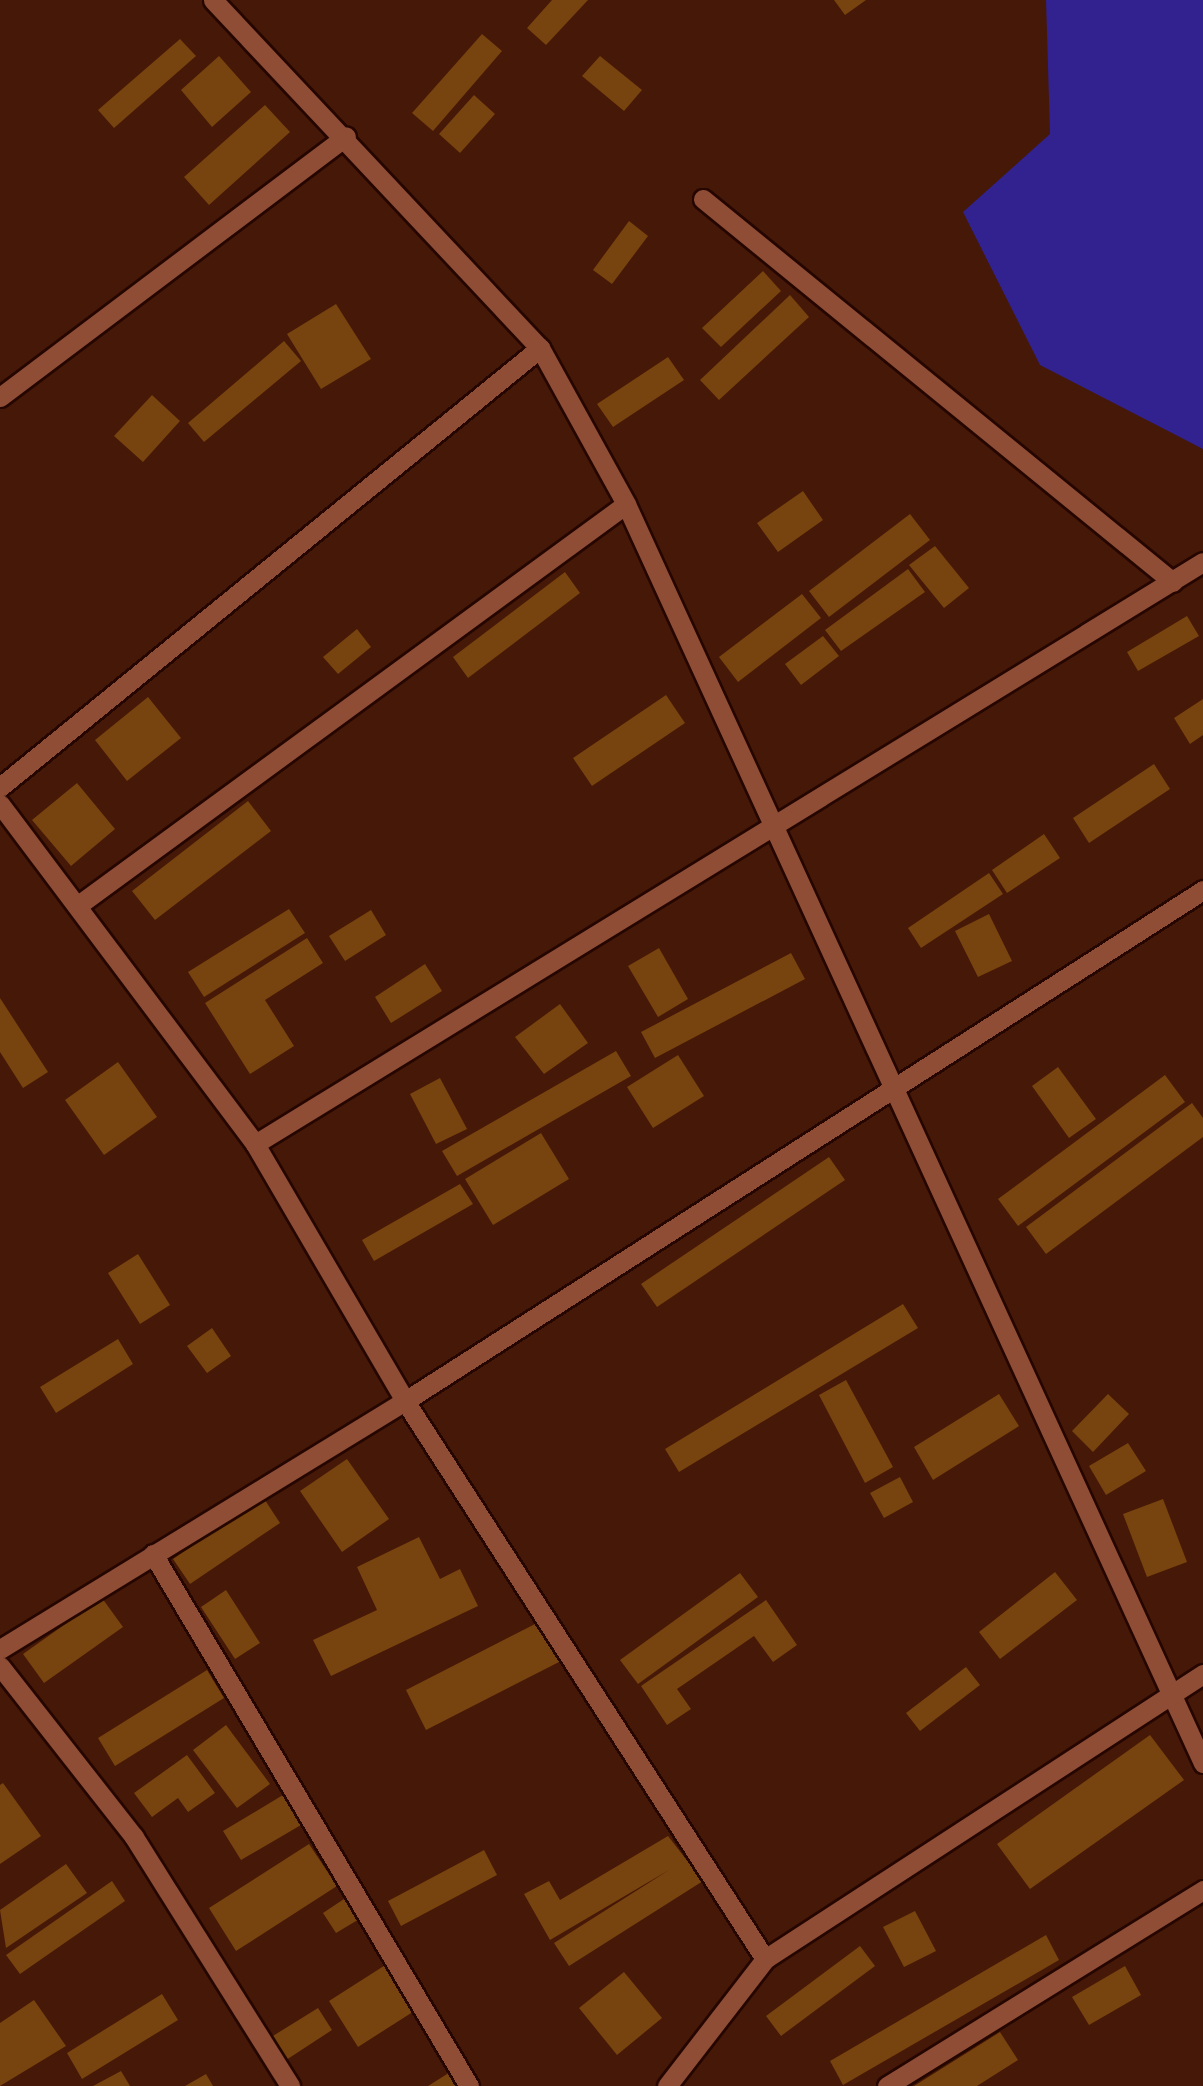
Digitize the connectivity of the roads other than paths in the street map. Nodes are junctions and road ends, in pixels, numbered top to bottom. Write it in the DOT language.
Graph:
graph roads {
  1 [pos="213,0"];
  2 [pos="346,136"];
  3 [pos="703,199"];
  4 [pos="540,348"];
  5 [pos="0,397"];
  6 [pos="626,504"];
  7 [pos="1203,562"];
  8 [pos="1173,582"];
  9 [pos="0,787"];
  10 [pos="0,804"];
  11 [pos="772,831"];
  12 [pos="1203,890"];
  13 [pos="77,906"];
  14 [pos="895,1089"];
  15 [pos="255,1144"];
  16 [pos="405,1401"];
  17 [pos="153,1554"];
  18 [pos="0,1649"];
  19 [pos="0,1666"];
  20 [pos="1203,1674"];
  21 [pos="1171,1697"];
  22 [pos="1203,1763"];
  23 [pos="1203,1889"];
  24 [pos="765,1959"];
  25 [pos="290,2086"];
  26 [pos="469,2086"];
  27 [pos="667,2086"];
  28 [pos="887,2086"];
  1 -- 2 [label="street"];
  2 -- 4 [label="street"];
  2 -- 5 [label="street"];
  3 -- 8 [label="street"];
  4 -- 6 [label="street"];
  4 -- 9 [label="street"];
  6 -- 11 [label="street"];
  6 -- 13 [label="street"];
  7 -- 8 [label="street"];
  8 -- 11 [label="street"];
  10 -- 13 [label="street"];
  11 -- 14 [label="street"];
  11 -- 15 [label="street"];
  12 -- 14 [label="street"];
  13 -- 15 [label="street"];
  14 -- 16 [label="street"];
  14 -- 21 [label="street"];
  15 -- 16 [label="street"];
  16 -- 17 [label="street"];
  16 -- 24 [label="street"];
  17 -- 18 [label="street"];
  17 -- 26 [label="street"];
  19 -- 25 [label="street"];
  20 -- 21 [label="street"];
  21 -- 22 [label="street"];
  21 -- 24 [label="street"];
  23 -- 28 [label="street"];
  24 -- 27 [label="street"];
}
